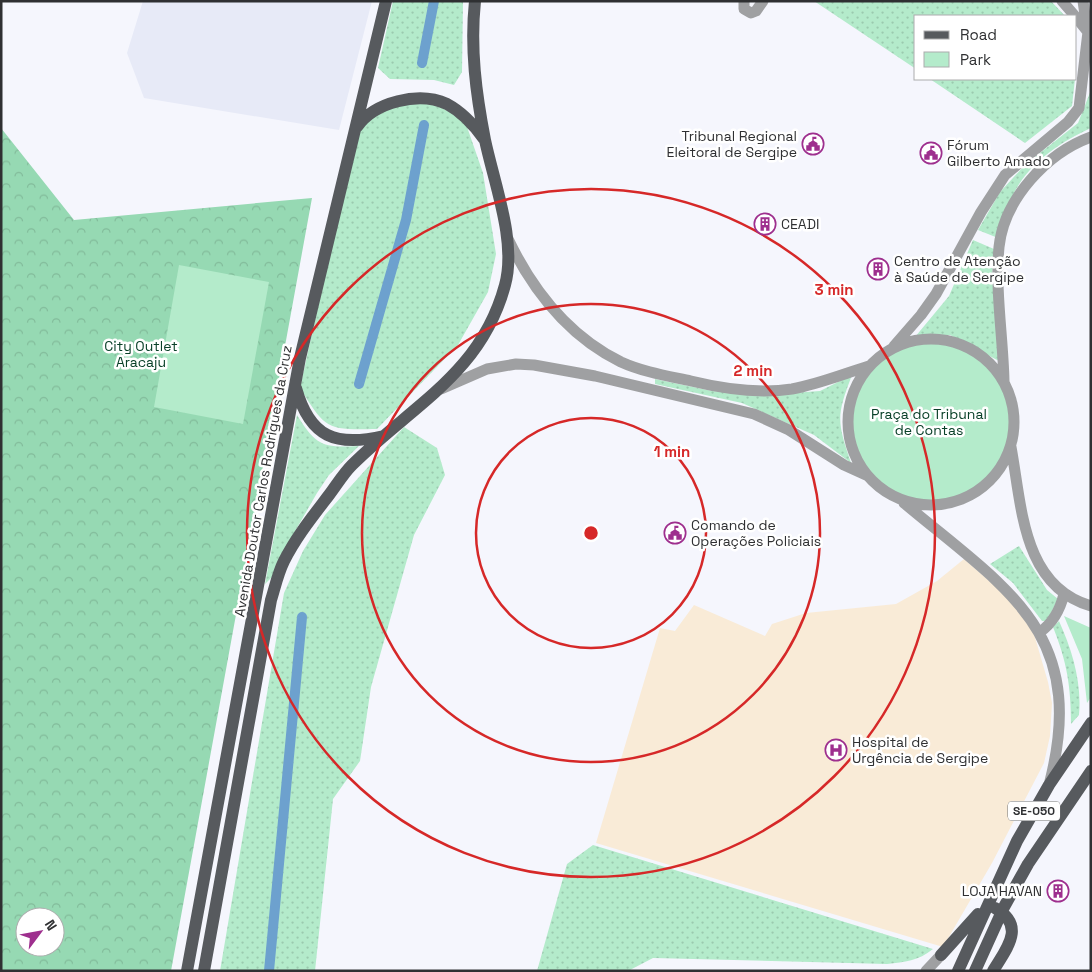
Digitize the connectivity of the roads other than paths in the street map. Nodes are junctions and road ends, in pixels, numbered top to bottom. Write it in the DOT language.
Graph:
graph roads {
  1 [pos="386,1"];
  2 [pos="475,1"];
  3 [pos="744,1"];
  4 [pos="763,1"];
  5 [pos="1062,1"];
  6 [pos="1083,1"];
  7 [pos="1073,15"];
  8 [pos="1077,20"];
  9 [pos="1089,35"];
  10 [pos="355,131"];
  11 [pos="1091,138"];
  12 [pos="485,140"];
  13 [pos="508,237"];
  14 [pos="892,347"];
  15 [pos="868,366"];
  16 [pos="648,371"];
  17 [pos="1004,383"];
  18 [pos="295,386"];
  19 [pos="646,388"];
  20 [pos="439,390"];
  21 [pos="385,436"];
  22 [pos="1010,446"];
  23 [pos="866,475"];
  24 [pos="901,500"];
  25 [pos="1064,594"];
  26 [pos="1091,606"];
  27 [pos="1040,632"];
  28 [pos="1091,723"];
  29 [pos="1091,771"];
  30 [pos="1049,785"];
  31 [pos="986,905"];
  32 [pos="1002,912"];
  33 [pos="941,955"];
  34 [pos="187,971"];
  35 [pos="204,971"];
  36 [pos="926,971"];
  37 [pos="958,971"];
  38 [pos="975,971"];
  39 [pos="993,971"];
  1 -- 10 [label="main road, Avenida Doutor Carlos Rodrigues da Cruz"];
  2 -- 12 [label="main road"];
  3 -- 4 [label="street"];
  5 -- 7 [label="street"];
  6 -- 9 [label="street"];
  8 -- 9 [label="street"];
  9 -- 14 [label="street"];
  10 -- 12 [label="main road"];
  10 -- 18 [label="main road, Avenida Doutor Carlos Rodrigues da Cruz"];
  11 -- 17 [label="street"];
  12 -- 13 [label="main road"];
  13 -- 16 [label="street"];
  13 -- 20 [label="main road"];
  14 -- 15 [label="street"];
  14 -- 17 [label="street"];
  15 -- 16 [label="street"];
  15 -- 23 [label="street"];
  16 -- 19 [label="street"];
  17 -- 22 [label="street"];
  18 -- 21 [label="main road"];
  18 -- 34 [label="main road, Avenida Doutor Carlos Rodrigues da Cruz"];
  19 -- 20 [label="street"];
  19 -- 23 [label="street"];
  20 -- 21 [label="main road, Avenida Doutor Carlos Rodrigues da Cruz"];
  21 -- 35 [label="main road, Avenida Doutor Carlos Rodrigues da Cruz"];
  22 -- 24 [label="street"];
  22 -- 25 [label="street"];
  23 -- 24 [label="street"];
  24 -- 27 [label="street"];
  25 -- 26 [label="street"];
  25 -- 27 [label="street"];
  27 -- 30 [label="street"];
  28 -- 30 [label="main road, SE-050"];
  29 -- 32 [label="main road, SE-050"];
  30 -- 31 [label="main road, SE-050"];
  31 -- 32 [label="main road"];
  31 -- 33 [label="main road"];
  31 -- 37 [label="main road, SE-050"];
  32 -- 38 [label="main road, SE-050"];
  32 -- 39 [label="main road"];
  33 -- 36 [label="street"];
}
